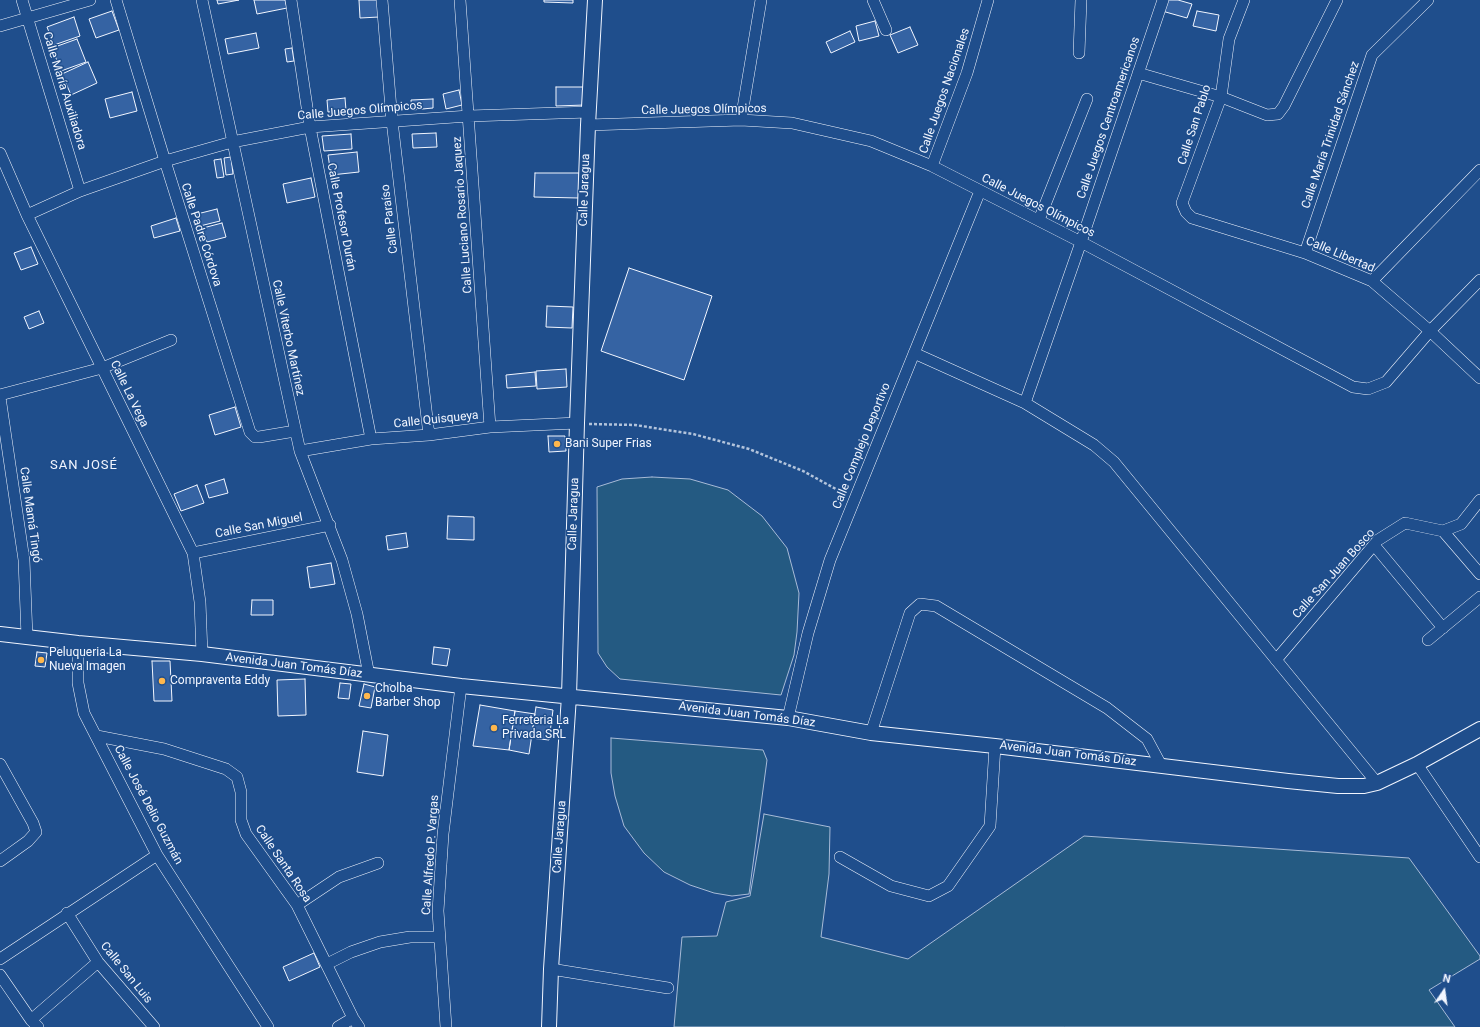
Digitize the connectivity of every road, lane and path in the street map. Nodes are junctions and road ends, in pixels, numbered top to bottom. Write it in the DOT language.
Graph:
graph roads {
  1 [pos="22,0"];
  2 [pos="90,0"];
  3 [pos="116,0"];
  4 [pos="202,0"];
  5 [pos="291,0"];
  6 [pos="382,0"];
  7 [pos="460,0"];
  8 [pos="595,0"];
  9 [pos="761,0"];
  10 [pos="873,0"];
  11 [pos="988,0"];
  12 [pos="1081,0"];
  13 [pos="1162,0"];
  14 [pos="1244,0"];
  15 [pos="1337,0"];
  16 [pos="1428,0"];
  17 [pos="28,18"];
  18 [pos="0,26"];
  19 [pos="886,30"];
  20 [pos="1079,53"];
  21 [pos="1138,73"];
  22 [pos="1220,97"];
  23 [pos="1087,99"];
  24 [pos="469,116"];
  25 [pos="588,118"];
  26 [pos="741,120"];
  27 [pos="392,121"];
  28 [pos="310,127"];
  29 [pos="232,142"];
  30 [pos="0,153"];
  31 [pos="164,161"];
  32 [pos="932,166"];
  33 [pos="1480,170"];
  34 [pos="80,191"];
  35 [pos="980,191"];
  36 [pos="1186,212"];
  37 [pos="27,215"];
  38 [pos="1039,220"];
  39 [pos="1081,242"];
  40 [pos="1305,253"];
  41 [pos="1480,280"];
  42 [pos="1372,281"];
  43 [pos="1430,331"];
  44 [pos="171,340"];
  45 [pos="914,353"];
  46 [pos="102,368"];
  47 [pos="1480,378"];
  48 [pos="0,396"];
  49 [pos="1025,403"];
  50 [pos="577,423"];
  51 [pos="490,427"];
  52 [pos="295,431"];
  53 [pos="429,435"];
  54 [pos="371,439"];
  55 [pos="300,451"];
  56 [pos="854,499"];
  57 [pos="1478,505"];
  58 [pos="330,526"];
  59 [pos="1443,531"];
  60 [pos="1374,545"];
  61 [pos="193,553"];
  62 [pos="1480,574"];
  63 [pos="1480,597"];
  64 [pos="1442,628"];
  65 [pos="0,634"];
  66 [pos="27,637"];
  67 [pos="1428,640"];
  68 [pos="78,643"];
  69 [pos="202,654"];
  70 [pos="1276,660"];
  71 [pos="369,675"];
  72 [pos="461,686"];
  73 [pos="569,696"];
  74 [pos="788,718"];
  75 [pos="1480,728"];
  76 [pos="871,733"];
  77 [pos="97,736"];
  78 [pos="995,746"];
  79 [pos="0,764"];
  80 [pos="1417,764"];
  81 [pos="1161,765"];
  82 [pos="1377,783"];
  83 [pos="157,855"];
  84 [pos="840,857"];
  85 [pos="1480,857"];
  86 [pos="0,861"];
  87 [pos="378,863"];
  88 [pos="297,905"];
  89 [pos="67,913"];
  90 [pos="439,937"];
  91 [pos="0,959"];
  92 [pos="98,962"];
  93 [pos="327,964"];
  94 [pos="551,969"];
  95 [pos="0,976"];
  96 [pos="668,988"];
  97 [pos="35,1023"];
  98 [pos="356,1023"];
  99 [pos="154,1027"];
  100 [pos="268,1027"];
  101 [pos="338,1027"];
  102 [pos="446,1027"];
  103 [pos="549,1027"];
  1 -- 17 [label="street, Calle María Auxiliadora"];
  2 -- 17 [label="street"];
  3 -- 31 [label="street, Calle Padre Córdova"];
  4 -- 29 [label="street, Calle Viterbo Martínez"];
  5 -- 28 [label="street, Calle Profesor Durán"];
  6 -- 27 [label="street, Calle Paraíso"];
  7 -- 24 [label="street, Calle Luciano Rosario Jaquez"];
  8 -- 25 [label="street, Calle Jaragua"];
  9 -- 26 [label="street"];
  10 -- 19 [label="street"];
  11 -- 32 [label="street, Calle Juegos Nacionales"];
  12 -- 20 [label="street"];
  13 -- 21 [label="street, Calle Juegos Centroamericanos"];
  14 -- 22 [label="street, Calle San Pablo"];
  15 -- 22 [label="street"];
  16 -- 40 [label="street, Calle María Trinidad Sánchez"];
  17 -- 18 [label="street"];
  17 -- 34 [label="street, Calle María Auxiliadora"];
  21 -- 22 [label="street"];
  21 -- 39 [label="street, Calle Juegos Centroamericanos"];
  22 -- 36 [label="street, Calle San Pablo"];
  23 -- 38 [label="street"];
  24 -- 25 [label="street, Calle Juegos Olímpicos"];
  24 -- 27 [label="street, Calle Juegos Olímpicos"];
  24 -- 51 [label="street, Calle Luciano Rosario Jaquez"];
  25 -- 26 [label="street, Calle Juegos Olímpicos"];
  25 -- 50 [label="street, Calle Jaragua"];
  26 -- 32 [label="street, Calle Juegos Olímpicos"];
  27 -- 28 [label="street, Calle Juegos Olímpicos"];
  27 -- 53 [label="street, Calle Paraíso"];
  28 -- 29 [label="street, Calle Juegos Olímpicos"];
  28 -- 54 [label="street, Calle Profesor Durán"];
  29 -- 31 [label="street, Calle Juegos Olímpicos"];
  29 -- 52 [label="street, Calle Viterbo Martínez"];
  30 -- 37 [label="street, Calle La Vega"];
  31 -- 34 [label="street, Calle Juegos Olímpicos"];
  31 -- 52 [label="street, Calle Padre Córdova"];
  32 -- 35 [label="street, Calle Juegos Olímpicos"];
  33 -- 42 [label="street"];
  34 -- 37 [label="street, Calle Juegos Olímpicos"];
  35 -- 38 [label="street, Calle Juegos Olímpicos"];
  35 -- 45 [label="street, Calle Complejo Deportivo"];
  36 -- 40 [label="street, Calle Libertad"];
  37 -- 46 [label="street, Calle La Vega"];
  38 -- 39 [label="street, Calle Juegos Olímpicos"];
  39 -- 43 [label="street, Calle Juegos Olímpicos"];
  39 -- 49 [label="street, Calle Juegos Centroamericanos"];
  40 -- 42 [label="street, Calle Libertad"];
  41 -- 43 [label="street, Calle Juegos Olímpicos"];
  42 -- 43 [label="street, Calle Libertad"];
  43 -- 47 [label="street, Calle Libertad"];
  44 -- 46 [label="street"];
  45 -- 49 [label="street"];
  45 -- 56 [label="street, Calle Complejo Deportivo"];
  46 -- 48 [label="street"];
  46 -- 61 [label="street, Calle La Vega"];
  48 -- 66 [label="street, Calle Mamá Tingó"];
  49 -- 70 [label="street"];
  50 -- 51 [label="street, Calle Quisqueya"];
  50 -- 56 [label="path"];
  50 -- 73 [label="street, Calle Jaragua"];
  51 -- 53 [label="street, Calle Quisqueya"];
  52 -- 55 [label="street, Calle Viterbo Martínez"];
  53 -- 54 [label="street, Calle Quisqueya"];
  54 -- 55 [label="street, Calle Quisqueya"];
  55 -- 58 [label="street, Calle Viterbo Martínez"];
  56 -- 74 [label="street, Calle Complejo Deportivo"];
  57 -- 59 [label="street"];
  58 -- 61 [label="street, Calle San Miguel"];
  58 -- 71 [label="street, Calle Viterbo Martínez"];
  59 -- 60 [label="street, Calle San Juan Bosco"];
  59 -- 62 [label="street"];
  60 -- 64 [label="street"];
  60 -- 70 [label="street, Calle San Juan Bosco"];
  61 -- 69 [label="street, Calle La Vega"];
  63 -- 64 [label="street"];
  64 -- 67 [label="street"];
  65 -- 66 [label="street, Avenida Juan Tomás Díaz"];
  66 -- 68 [label="street, Avenida Juan Tomás Díaz"];
  68 -- 69 [label="street, Avenida Juan Tomás Díaz"];
  68 -- 77 [label="street, Calle José Delio Guzmán"];
  69 -- 71 [label="street, Avenida Juan Tomás Díaz"];
  70 -- 82 [label="street"];
  71 -- 72 [label="street, Avenida Juan Tomás Díaz"];
  72 -- 73 [label="street, Avenida Juan Tomás Díaz"];
  72 -- 90 [label="street, Calle Alfredo P. Vargas"];
  73 -- 74 [label="street, Avenida Juan Tomás Díaz"];
  73 -- 94 [label="street, Calle Jaragua"];
  74 -- 76 [label="street, Avenida Juan Tomás Díaz"];
  75 -- 80 [label="street, Avenida Juan Tomás Díaz"];
  76 -- 78 [label="street, Avenida Juan Tomás Díaz"];
  76 -- 81 [label="street"];
  77 -- 83 [label="street, Calle José Delio Guzmán"];
  77 -- 88 [label="street, Calle Santa Rosa"];
  78 -- 81 [label="street, Avenida Juan Tomás Díaz"];
  78 -- 84 [label="street"];
  79 -- 86 [label="street"];
  80 -- 82 [label="street, Avenida Juan Tomás Díaz"];
  80 -- 85 [label="street"];
  81 -- 82 [label="street, Avenida Juan Tomás Díaz"];
  83 -- 89 [label="street"];
  83 -- 100 [label="street, Calle José Delio Guzmán"];
  87 -- 88 [label="street"];
  88 -- 93 [label="street, Calle Santa Rosa"];
  89 -- 91 [label="street"];
  89 -- 92 [label="street, Calle San Luis"];
  90 -- 93 [label="street"];
  90 -- 102 [label="street, Calle Alfredo P. Vargas"];
  92 -- 97 [label="street"];
  92 -- 99 [label="street, Calle San Luis"];
  93 -- 98 [label="street, Calle Santa Rosa"];
  94 -- 96 [label="street"];
  94 -- 103 [label="street, Calle Jaragua"];
  95 -- 97 [label="street"];
  98 -- 101 [label="street"];
}
